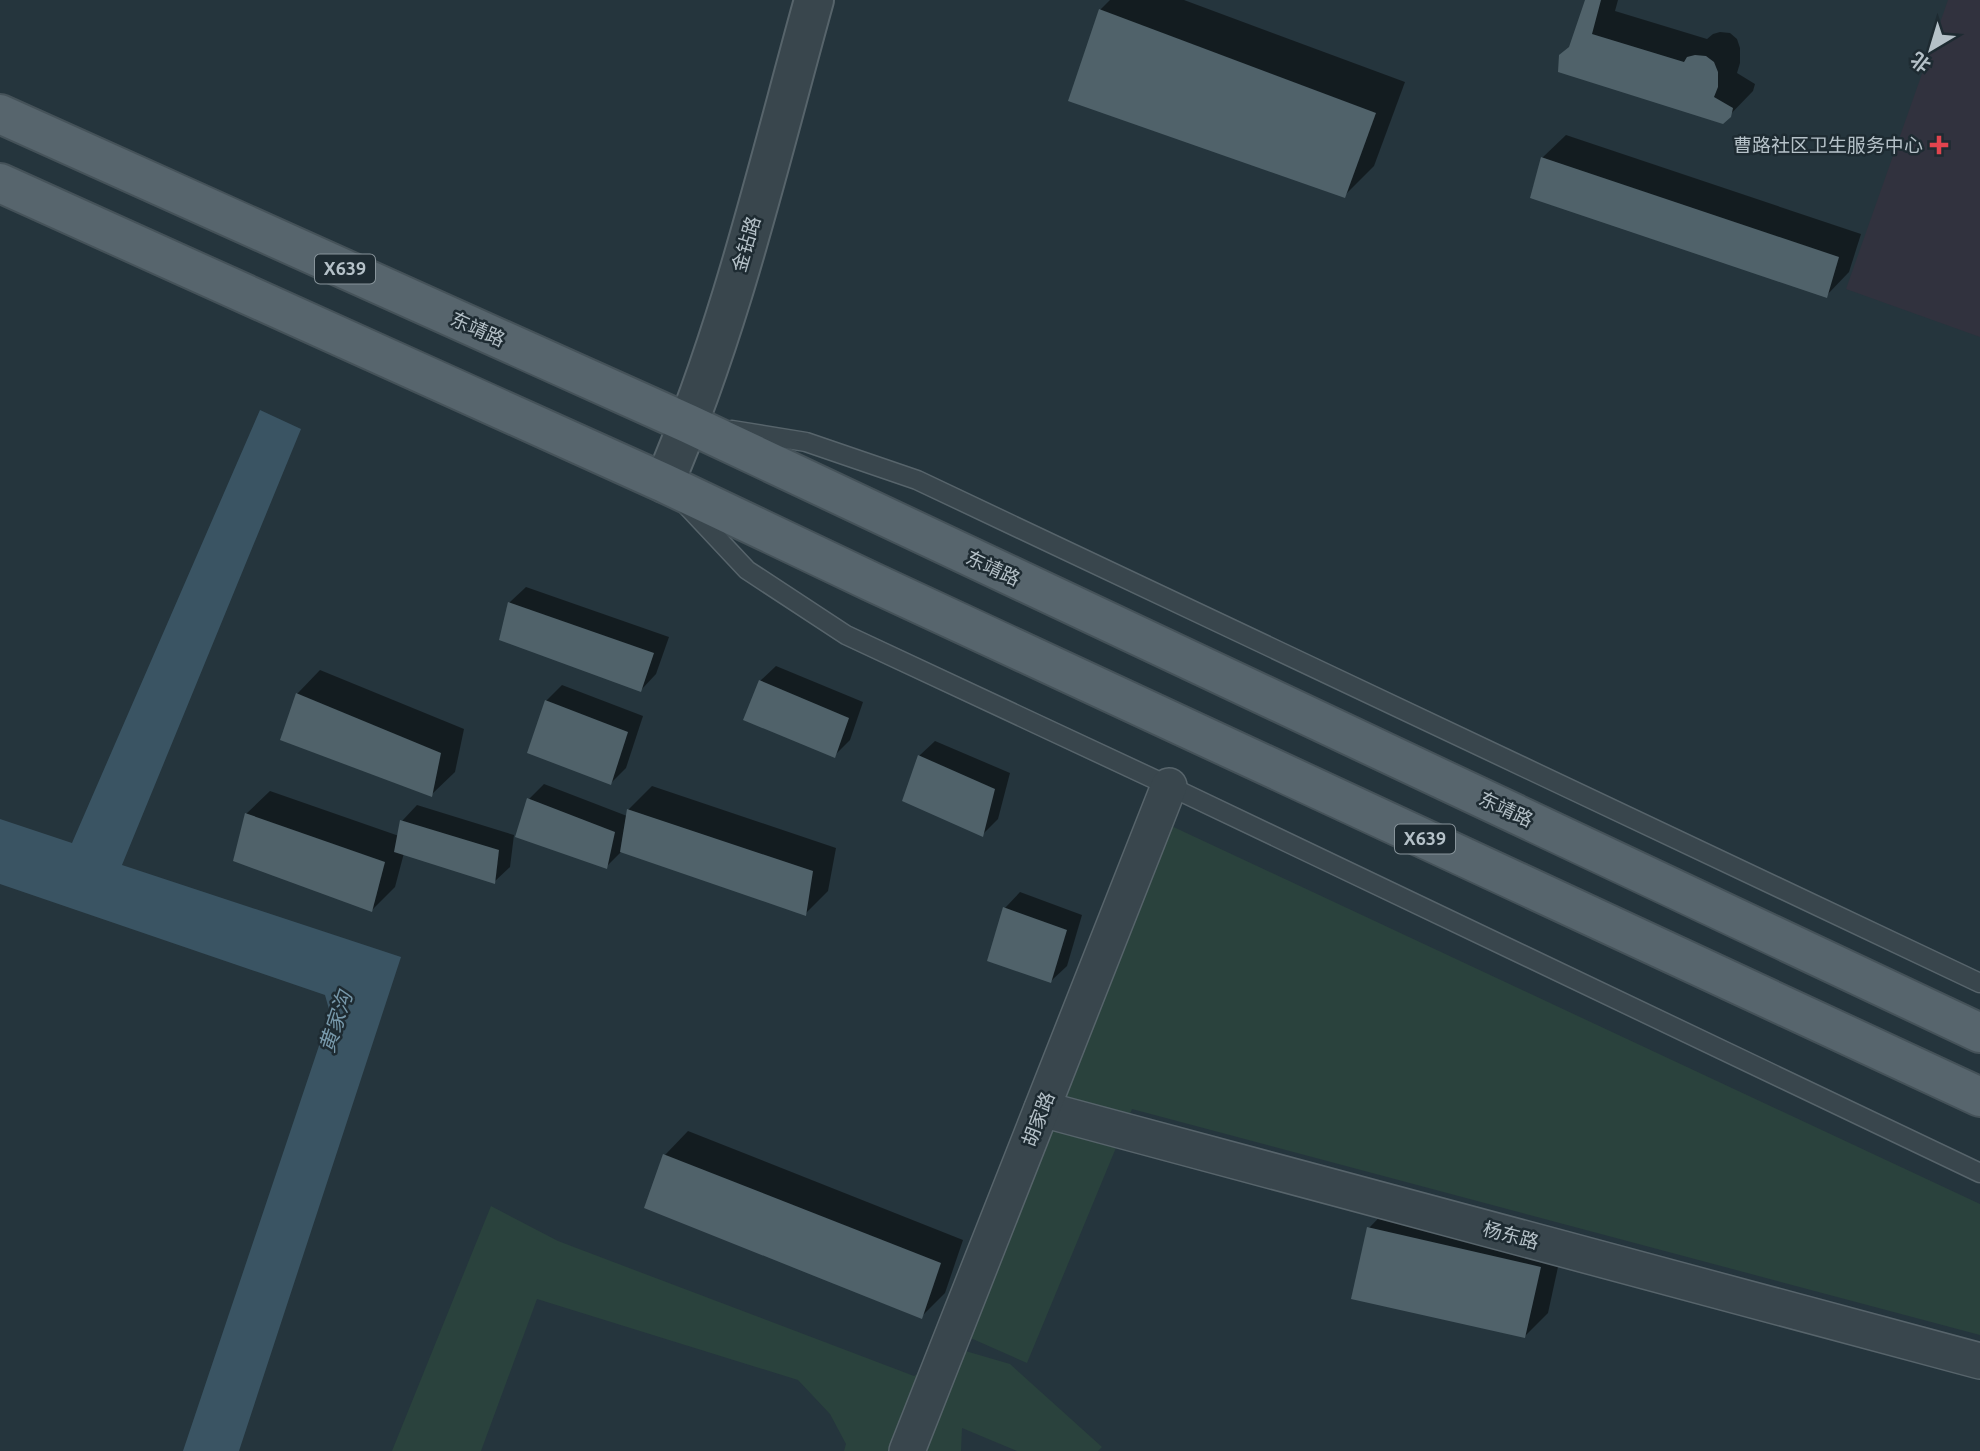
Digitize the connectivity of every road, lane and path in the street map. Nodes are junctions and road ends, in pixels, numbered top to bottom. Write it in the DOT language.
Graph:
graph roads {
  1 [pos="814,0"];
  2 [pos="0,114"];
  3 [pos="0,183"];
  4 [pos="689,424"];
  5 [pos="664,483"];
  6 [pos="1169,786"];
  7 [pos="1980,983"];
  8 [pos="1980,1033"];
  9 [pos="1980,1097"];
  10 [pos="1042,1109"];
  11 [pos="1980,1173"];
  12 [pos="1980,1361"];
  13 [pos="907,1451"];
  1 -- 4 [label="street, 金钻路"];
  2 -- 4 [label="main road, 东靖路 / X639"];
  3 -- 5 [label="main road, X639"];
  4 -- 5 [label="street, 金钻路"];
  4 -- 7 [label="lane"];
  4 -- 8 [label="main road, 东靖路 / X639"];
  5 -- 6 [label="lane"];
  5 -- 9 [label="main road, X639"];
  6 -- 10 [label="street, 胡家路"];
  6 -- 11 [label="lane"];
  10 -- 12 [label="street, 杨东路"];
  10 -- 13 [label="street, 胡家路"];
}
